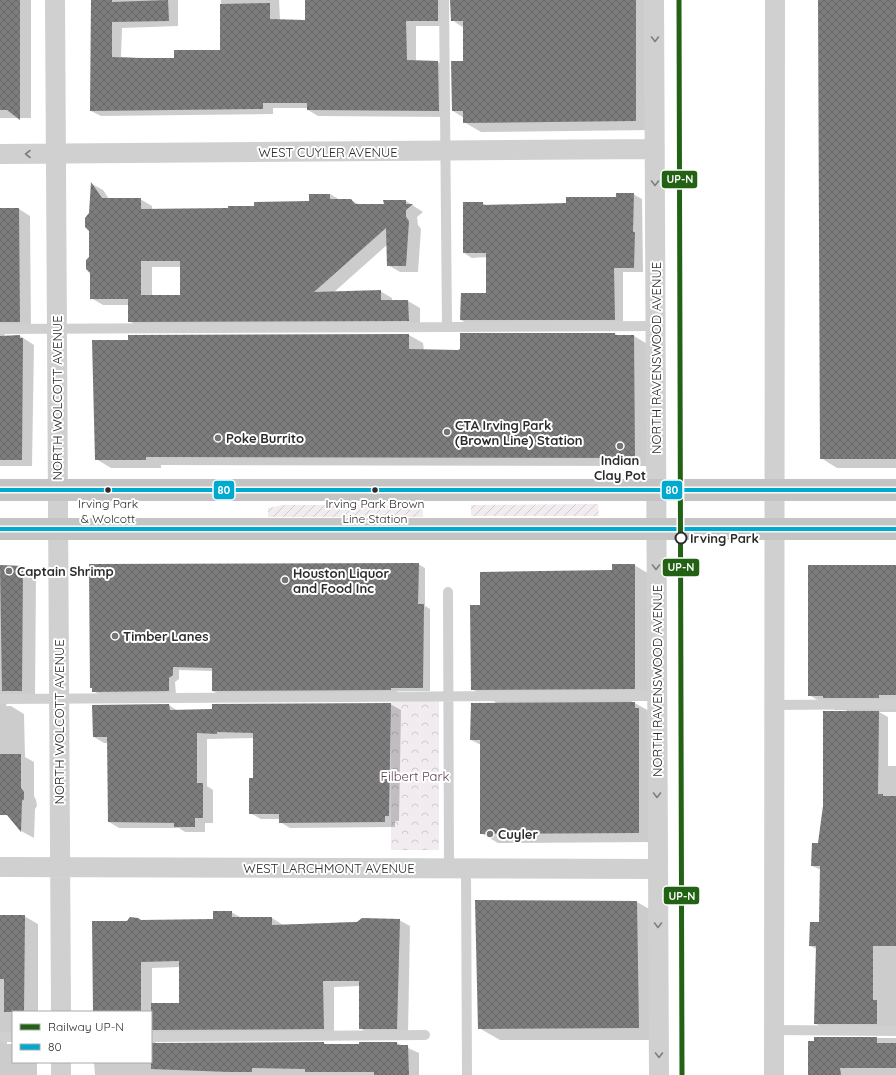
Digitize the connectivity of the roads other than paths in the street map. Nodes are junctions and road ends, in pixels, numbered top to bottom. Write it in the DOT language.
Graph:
graph roads {
  1 [pos="55,0"];
  2 [pos="444,0"];
  3 [pos="654,0"];
  4 [pos="775,0"];
  5 [pos="655,149"];
  6 [pos="446,151"];
  7 [pos="56,153"];
  8 [pos="0,154"];
  9 [pos="656,326"];
  10 [pos="447,327"];
  11 [pos="57,328"];
  12 [pos="0,329"];
  13 [pos="775,488"];
  14 [pos="657,489"];
  15 [pos="0,490"];
  16 [pos="58,490"];
  17 [pos="896,490"];
  18 [pos="656,528"];
  19 [pos="0,529"];
  20 [pos="775,529"];
  21 [pos="896,529"];
  22 [pos="58,530"];
  23 [pos="448,592"];
  24 [pos="657,695"];
  25 [pos="448,696"];
  26 [pos="59,698"];
  27 [pos="0,699"];
  28 [pos="896,704"];
  29 [pos="775,705"];
  30 [pos="0,867"];
  31 [pos="60,867"];
  32 [pos="458,868"];
  33 [pos="658,868"];
  34 [pos="61,1011"];
  35 [pos="774,1030"];
  36 [pos="896,1031"];
  37 [pos="425,1035"];
  38 [pos="0,1037"];
  39 [pos="12,1037"];
  40 [pos="152,1037"];
  41 [pos="61,1063"];
  42 [pos="61,1075"];
  43 [pos="467,1075"];
  44 [pos="659,1075"];
  45 [pos="774,1075"];
  1 -- 7 [label="street, NORTH WOLCOTT AVENUE"];
  2 -- 6 [label="lane"];
  3 -- 5 [label="street, NORTH RAVENSWOOD AVENUE, one-way"];
  4 -- 13 [label="street"];
  5 -- 6 [label="street, WEST CUYLER AVENUE"];
  5 -- 9 [label="street, NORTH RAVENSWOOD AVENUE, one-way"];
  6 -- 7 [label="street, WEST CUYLER AVENUE"];
  6 -- 10 [label="lane"];
  7 -- 8 [label="street, WEST CUYLER AVENUE, one-way"];
  7 -- 11 [label="street, NORTH WOLCOTT AVENUE"];
  9 -- 10 [label="lane"];
  9 -- 14 [label="street, NORTH RAVENSWOOD AVENUE"];
  10 -- 11 [label="lane"];
  11 -- 12 [label="lane"];
  11 -- 16 [label="street, NORTH WOLCOTT AVENUE"];
  13 -- 14 [label="main road"];
  13 -- 17 [label="main road"];
  13 -- 20 [label="street"];
  14 -- 16 [label="main road"];
  14 -- 18 [label="street, NORTH RAVENSWOOD AVENUE"];
  15 -- 16 [label="main road"];
  16 -- 22 [label="street, NORTH WOLCOTT AVENUE"];
  18 -- 20 [label="main road"];
  18 -- 22 [label="main road"];
  18 -- 24 [label="street, NORTH RAVENSWOOD AVENUE, one-way"];
  19 -- 22 [label="main road"];
  20 -- 21 [label="main road"];
  20 -- 29 [label="street"];
  22 -- 26 [label="street, NORTH WOLCOTT AVENUE"];
  23 -- 25 [label="lane"];
  24 -- 25 [label="lane"];
  24 -- 33 [label="street, NORTH RAVENSWOOD AVENUE, one-way"];
  25 -- 26 [label="lane"];
  25 -- 32 [label="lane"];
  26 -- 27 [label="lane"];
  26 -- 31 [label="street, NORTH WOLCOTT AVENUE"];
  28 -- 29 [label="lane"];
  29 -- 35 [label="street"];
  30 -- 31 [label="street, WEST LARCHMONT AVENUE"];
  31 -- 32 [label="street, WEST LARCHMONT AVENUE"];
  31 -- 34 [label="street, NORTH WOLCOTT AVENUE"];
  32 -- 33 [label="street, WEST LARCHMONT AVENUE"];
  32 -- 43 [label="lane"];
  33 -- 44 [label="street, NORTH RAVENSWOOD AVENUE, one-way"];
  35 -- 36 [label="lane"];
  35 -- 45 [label="street"];
  37 -- 40 [label="lane"];
  38 -- 39 [label="lane"];
  41 -- 42 [label="street"];
}
